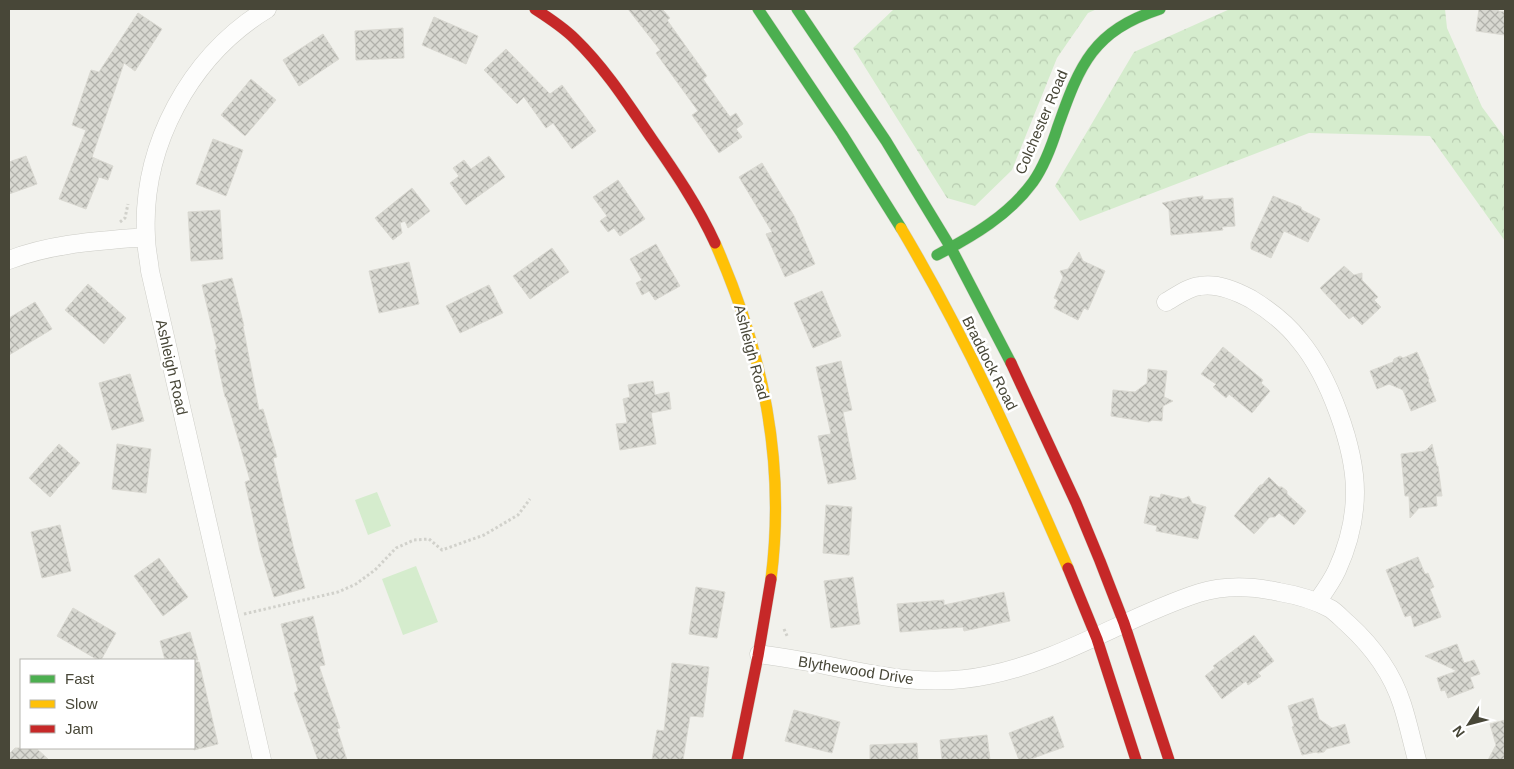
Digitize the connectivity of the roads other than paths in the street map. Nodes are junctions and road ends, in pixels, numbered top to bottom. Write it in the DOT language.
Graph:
graph roads {
  1 [pos="267,9"];
  2 [pos="535,9"];
  3 [pos="758,9"];
  4 [pos="797,9"];
  5 [pos="1160,9"];
  6 [pos="146,237"];
  7 [pos="951,248"];
  8 [pos="9,260"];
  9 [pos="922,263"];
  10 [pos="1166,302"];
  11 [pos="1317,602"];
  12 [pos="1124,624"];
  13 [pos="1096,637"];
  14 [pos="759,654"];
  15 [pos="262,760"];
  16 [pos="737,760"];
  17 [pos="1136,760"];
  18 [pos="1169,760"];
  19 [pos="1417,760"];
  1 -- 6 [label="street, Ashleigh Road"];
  2 -- 14 [label="main road, Ashleigh Road"];
  3 -- 9 [label="main road, Braddock Road"];
  4 -- 7 [label="main road, Braddock Road"];
  5 -- 7 [label="main road, Colchester Road"];
  6 -- 8 [label="street"];
  6 -- 15 [label="street, Ashleigh Road"];
  7 -- 9 [label="main road, Colchester Road"];
  7 -- 12 [label="main road, Braddock Road"];
  9 -- 13 [label="main road, Braddock Road"];
  10 -- 11 [label="street"];
  11 -- 12 [label="street, Blythewood Drive"];
  11 -- 19 [label="street, Blythewood Drive"];
  12 -- 13 [label="street, Blythewood Drive"];
  12 -- 18 [label="main road, Braddock Road"];
  13 -- 14 [label="street, Blythewood Drive"];
  13 -- 17 [label="main road, Braddock Road"];
  14 -- 16 [label="main road, Ashleigh Road"];
}
